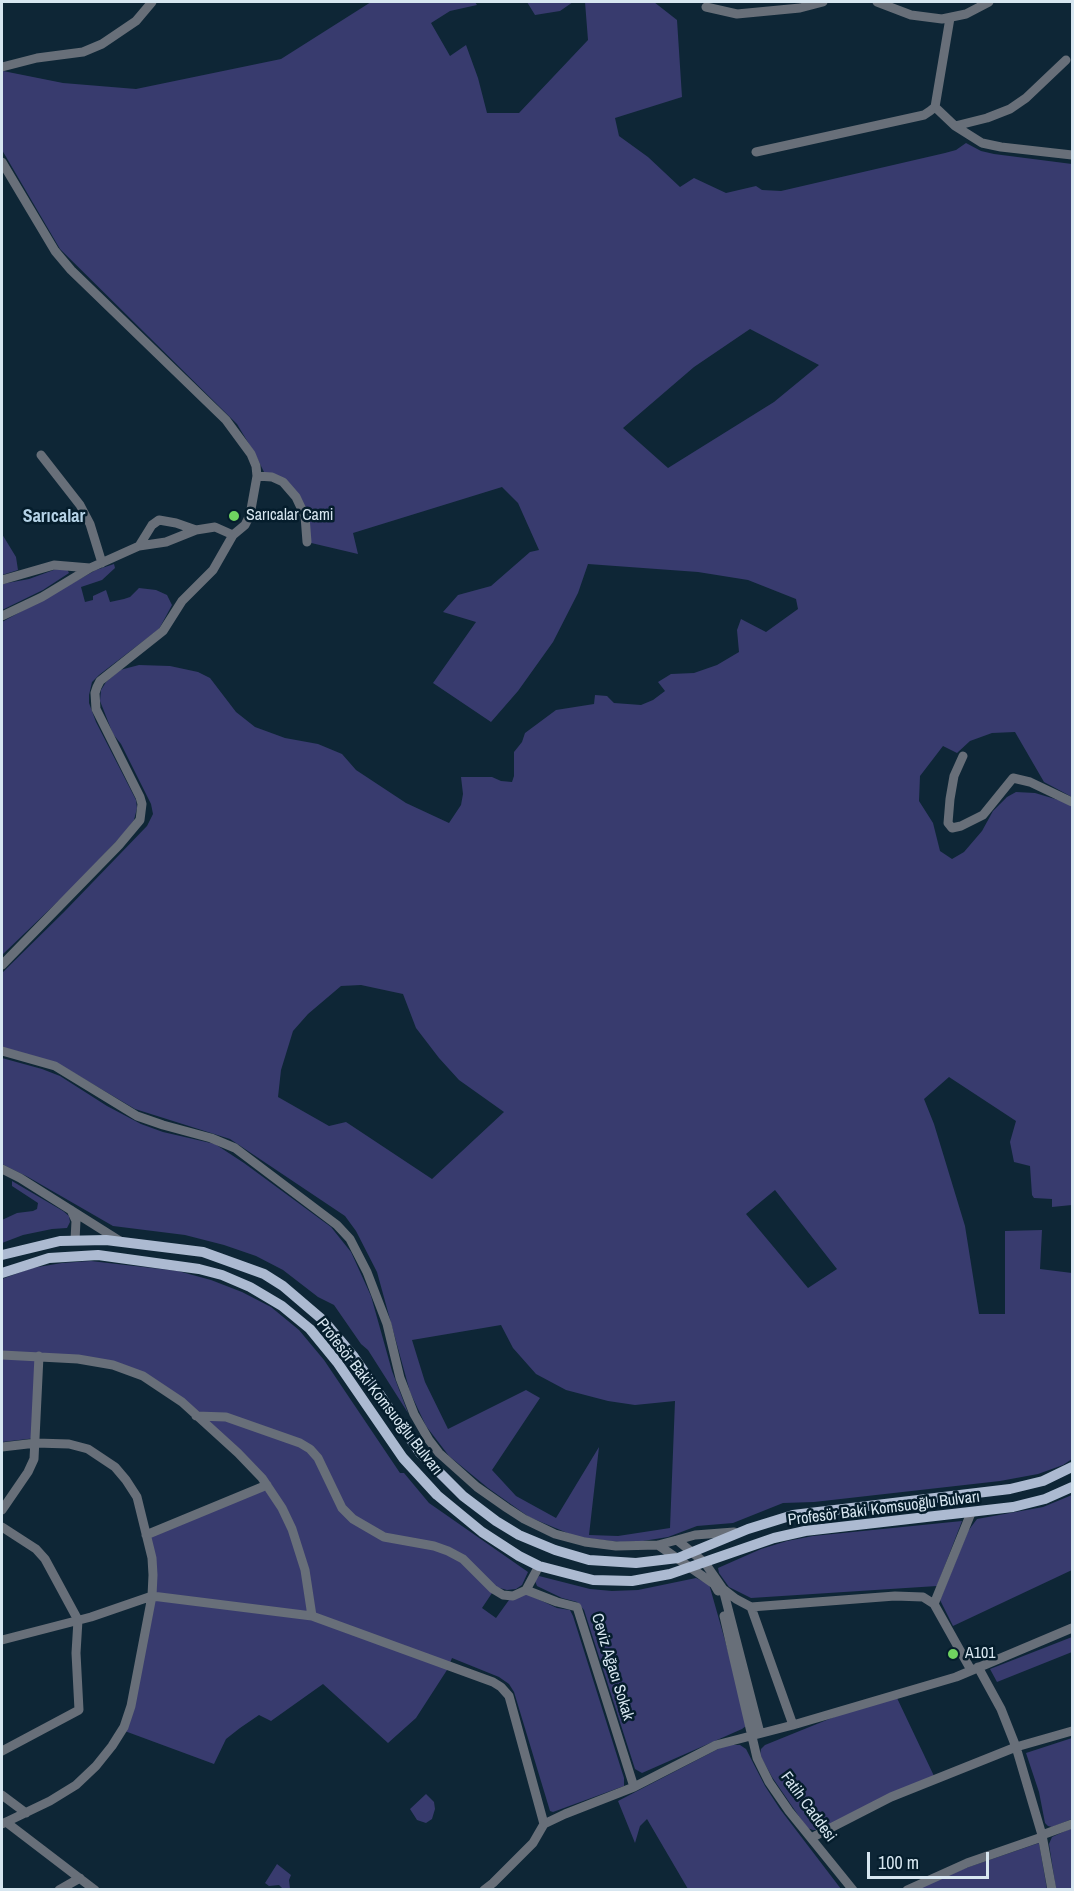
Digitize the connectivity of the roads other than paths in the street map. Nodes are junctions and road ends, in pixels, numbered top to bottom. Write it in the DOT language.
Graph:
graph roads {
  1 [pos="152,2"];
  2 [pos="823,2"];
  3 [pos="877,2"];
  4 [pos="989,2"];
  5 [pos="706,7"];
  6 [pos="950,18"];
  7 [pos="1066,60"];
  8 [pos="2,67"];
  9 [pos="935,107"];
  10 [pos="955,126"];
  11 [pos="756,152"];
  12 [pos="1072,155"];
  13 [pos="2,162"];
  14 [pos="41,455"];
  15 [pos="257,476"];
  16 [pos="196,530"];
  17 [pos="233,535"];
  18 [pos="307,542"];
  19 [pos="139,546"];
  20 [pos="102,563"];
  21 [pos="90,567"];
  22 [pos="2,580"];
  23 [pos="2,616"];
  24 [pos="963,756"];
  25 [pos="1072,802"];
  26 [pos="2,965"];
  27 [pos="2,1051"];
  28 [pos="2,1170"];
  29 [pos="71,1210"];
  30 [pos="75,1240"];
  31 [pos="122,1242"];
  32 [pos="2,1255"];
  33 [pos="2,1273"];
  34 [pos="2,1355"];
  35 [pos="39,1356"];
  36 [pos="196,1416"];
  37 [pos="36,1443"];
  38 [pos="2,1447"];
  39 [pos="1072,1467"];
  40 [pos="267,1485"];
  41 [pos="1072,1487"];
  42 [pos="2,1510"];
  43 [pos="971,1513"];
  44 [pos="2,1527"];
  45 [pos="748,1529"];
  46 [pos="146,1535"];
  47 [pos="677,1540"];
  48 [pos="658,1545"];
  49 [pos="690,1553"];
  50 [pos="678,1558"];
  51 [pos="705,1563"];
  52 [pos="539,1566"];
  53 [pos="691,1568"];
  54 [pos="723,1589"];
  55 [pos="526,1590"];
  56 [pos="152,1596"];
  57 [pos="934,1604"];
  58 [pos="751,1607"];
  59 [pos="312,1616"];
  60 [pos="78,1620"];
  61 [pos="1072,1628"];
  62 [pos="2,1640"];
  63 [pos="974,1669"];
  64 [pos="793,1725"];
  65 [pos="1072,1731"];
  66 [pos="756,1734"];
  67 [pos="1016,1747"];
  68 [pos="2,1751"];
  69 [pos="634,1787"];
  70 [pos="2,1796"];
  71 [pos="26,1813"];
  72 [pos="4,1823"];
  73 [pos="544,1824"];
  74 [pos="1072,1824"];
  75 [pos="1042,1836"];
  76 [pos="811,1838"];
  77 [pos="80,1878"];
  78 [pos="59,1890"];
  79 [pos="95,1890"];
  80 [pos="484,1890"];
  81 [pos="853,1890"];
  82 [pos="907,1890"];
  83 [pos="1052,1890"];
  1 -- 8 [label="street"];
  2 -- 5 [label="street"];
  3 -- 6 [label="street"];
  4 -- 6 [label="street"];
  6 -- 9 [label="street"];
  7 -- 10 [label="street"];
  9 -- 10 [label="street"];
  9 -- 11 [label="street"];
  10 -- 12 [label="street"];
  13 -- 15 [label="street"];
  14 -- 20 [label="street"];
  15 -- 17 [label="street"];
  15 -- 18 [label="street"];
  16 -- 17 [label="street"];
  16 -- 19 [label="street"];
  16 -- 19 [label="street"];
  17 -- 26 [label="street"];
  19 -- 20 [label="street"];
  20 -- 21 [label="street"];
  21 -- 22 [label="street"];
  21 -- 23 [label="street"];
  24 -- 25 [label="street"];
  27 -- 48 [label="street"];
  28 -- 29 [label="street"];
  29 -- 30 [label="street"];
  29 -- 31 [label="street"];
  30 -- 31 [label="main road, Profesör Baki Komsuoğlu Bulvarı"];
  30 -- 32 [label="main road, Profesör Baki Komsuoğlu Bulvarı"];
  31 -- 50 [label="main road, Profesör Baki Komsuoğlu Bulvarı"];
  33 -- 52 [label="main road, Profesör Baki Komsuoğlu Bulvarı"];
  34 -- 35 [label="street"];
  35 -- 36 [label="street"];
  35 -- 37 [label="street"];
  36 -- 40 [label="street"];
  36 -- 55 [label="street"];
  37 -- 38 [label="street"];
  37 -- 42 [label="street"];
  37 -- 46 [label="street"];
  39 -- 45 [label="main road, Profesör Baki Komsuoğlu Bulvarı"];
  40 -- 46 [label="street"];
  40 -- 59 [label="street"];
  41 -- 43 [label="main road, Profesör Baki Komsuoğlu Bulvarı"];
  43 -- 51 [label="main road, Profesör Baki Komsuoğlu Bulvarı"];
  43 -- 57 [label="street"];
  44 -- 60 [label="street"];
  45 -- 47 [label="street"];
  45 -- 49 [label="main road, Profesör Baki Komsuoğlu Bulvarı"];
  46 -- 56 [label="street"];
  47 -- 48 [label="street"];
  47 -- 49 [label="street"];
  48 -- 50 [label="street"];
  49 -- 50 [label="main road, Profesör Baki Komsuoğlu Bulvarı"];
  49 -- 51 [label="street"];
  50 -- 53 [label="street"];
  51 -- 53 [label="main road, Profesör Baki Komsuoğlu Bulvarı"];
  51 -- 54 [label="street"];
  52 -- 53 [label="main road, Profesör Baki Komsuoğlu Bulvarı"];
  52 -- 55 [label="street"];
  53 -- 66 [label="street"];
  54 -- 58 [label="street"];
  54 -- 66 [label="street"];
  55 -- 69 [label="street, Ceviz Ağacı Sokak"];
  56 -- 59 [label="street"];
  56 -- 60 [label="street"];
  56 -- 71 [label="street"];
  57 -- 58 [label="street"];
  57 -- 63 [label="street"];
  58 -- 64 [label="street"];
  59 -- 73 [label="street"];
  60 -- 62 [label="street"];
  60 -- 68 [label="street"];
  61 -- 63 [label="street"];
  63 -- 64 [label="street"];
  63 -- 67 [label="street"];
  64 -- 66 [label="street"];
  65 -- 67 [label="street"];
  66 -- 69 [label="street"];
  66 -- 76 [label="street, Fatih Caddesi"];
  67 -- 75 [label="street"];
  67 -- 76 [label="street"];
  69 -- 73 [label="street"];
  70 -- 71 [label="street"];
  71 -- 72 [label="street"];
  72 -- 77 [label="street"];
  73 -- 80 [label="street"];
  74 -- 75 [label="street"];
  75 -- 82 [label="street"];
  75 -- 83 [label="street"];
  76 -- 81 [label="street, Fatih Caddesi"];
  77 -- 78 [label="street"];
  77 -- 79 [label="street"];
}
